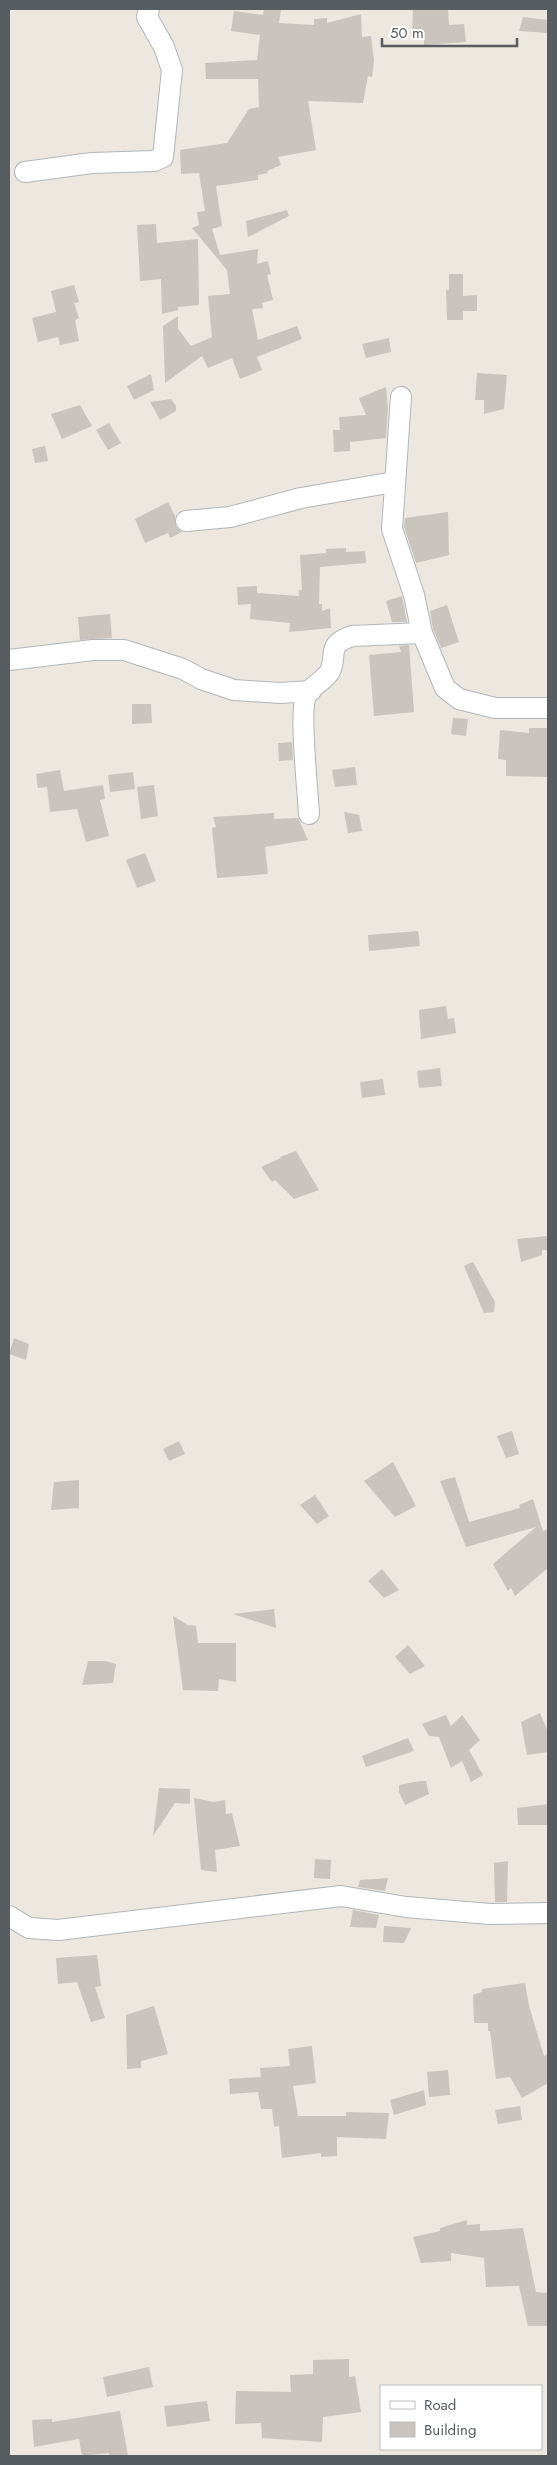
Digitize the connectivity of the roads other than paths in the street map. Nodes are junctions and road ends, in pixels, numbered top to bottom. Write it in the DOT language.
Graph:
graph roads {
  1 [pos="149,9"];
  2 [pos="25,172"];
  3 [pos="401,397"];
  4 [pos="394,482"];
  5 [pos="186,521"];
  6 [pos="422,633"];
  7 [pos="9,660"];
  8 [pos="311,691"];
  9 [pos="548,708"];
  10 [pos="309,814"];
  11 [pos="548,1913"];
  12 [pos="9,1916"];
  1 -- 2 [label="street"];
  3 -- 4 [label="street"];
  4 -- 5 [label="street"];
  4 -- 6 [label="street"];
  6 -- 8 [label="street"];
  6 -- 9 [label="street"];
  7 -- 8 [label="street"];
  8 -- 10 [label="street"];
  11 -- 12 [label="street"];
}
